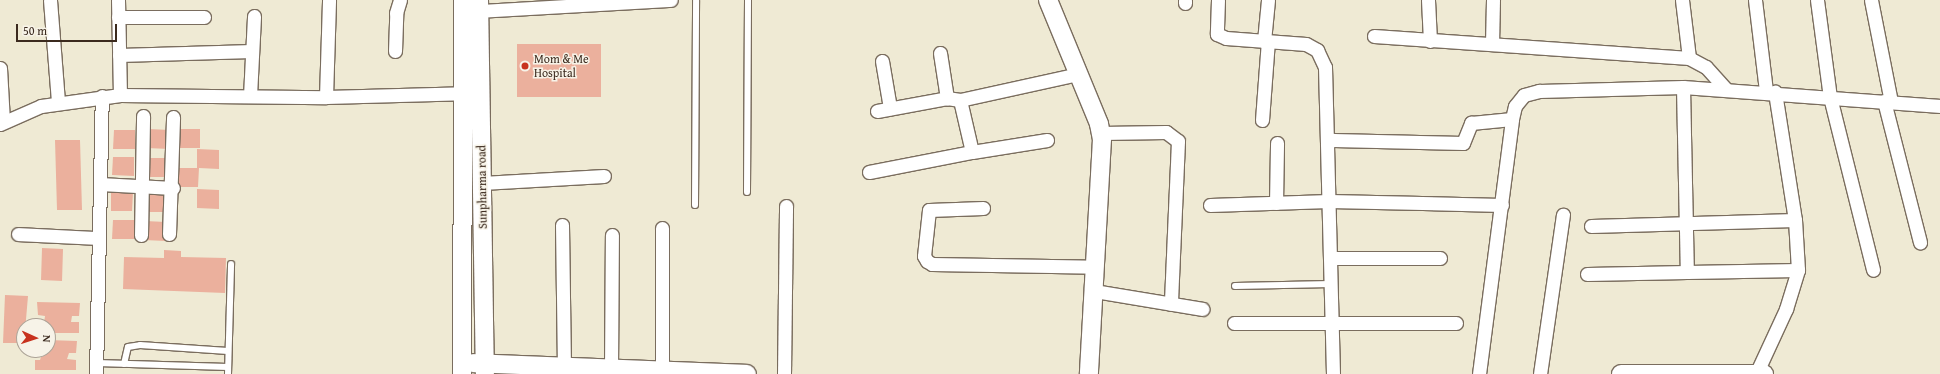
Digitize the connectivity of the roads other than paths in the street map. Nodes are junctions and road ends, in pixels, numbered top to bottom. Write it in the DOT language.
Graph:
graph roads {
  1 [pos="50,0"];
  2 [pos="118,0"];
  3 [pos="329,0"];
  4 [pos="400,0"];
  5 [pos="463,0"];
  6 [pos="671,0"];
  7 [pos="696,0"];
  8 [pos="748,0"];
  9 [pos="1048,0"];
  10 [pos="1218,0"];
  11 [pos="1268,0"];
  12 [pos="1428,0"];
  13 [pos="1493,0"];
  14 [pos="1682,0"];
  15 [pos="1755,0"];
  16 [pos="1817,0"];
  17 [pos="1871,0"];
  18 [pos="479,6"];
  19 [pos="254,16"];
  20 [pos="118,17"];
  21 [pos="204,17"];
  22 [pos="1374,36"];
  23 [pos="1266,41"];
  24 [pos="1430,41"];
  25 [pos="1492,44"];
  26 [pos="252,51"];
  27 [pos="395,51"];
  28 [pos="940,54"];
  29 [pos="119,56"];
  30 [pos="1689,58"];
  31 [pos="882,61"];
  32 [pos="0,68"];
  33 [pos="1078,74"];
  34 [pos="1683,87"];
  35 [pos="1,88"];
  36 [pos="1726,89"];
  37 [pos="1771,91"];
  38 [pos="463,93"];
  39 [pos="481,93"];
  40 [pos="120,95"];
  41 [pos="102,96"];
  42 [pos="250,96"];
  43 [pos="326,97"];
  44 [pos="1830,97"];
  45 [pos="953,99"];
  46 [pos="1887,101"];
  47 [pos="58,102"];
  48 [pos="1940,106"];
  49 [pos="143,116"];
  50 [pos="173,117"];
  51 [pos="1512,119"];
  52 [pos="1262,120"];
  53 [pos="2,123"];
  54 [pos="1101,133"];
  55 [pos="1047,140"];
  56 [pos="1277,143"];
  57 [pos="1327,143"];
  58 [pos="972,152"];
  59 [pos="869,172"];
  60 [pos="604,176"];
  61 [pos="482,183"];
  62 [pos="100,184"];
  63 [pos="140,185"];
  64 [pos="173,188"];
  65 [pos="747,192"];
  66 [pos="1329,201"];
  67 [pos="1276,203"];
  68 [pos="695,205"];
  69 [pos="1210,205"];
  70 [pos="1502,205"];
  71 [pos="786,206"];
  72 [pos="983,208"];
  73 [pos="1563,215"];
  74 [pos="1795,220"];
  75 [pos="1686,223"];
  76 [pos="562,225"];
  77 [pos="1591,226"];
  78 [pos="662,228"];
  79 [pos="18,234"];
  80 [pos="169,234"];
  81 [pos="141,235"];
  82 [pos="612,235"];
  83 [pos="98,238"];
  84 [pos="1920,242"];
  85 [pos="1333,258"];
  86 [pos="1440,258"];
  87 [pos="231,264"];
  88 [pos="1096,267"];
  89 [pos="1798,270"];
  90 [pos="1873,270"];
  91 [pos="1686,272"];
  92 [pos="1587,274"];
  93 [pos="1332,284"];
  94 [pos="1235,286"];
  95 [pos="1094,291"];
  96 [pos="1171,304"];
  97 [pos="1203,309"];
  98 [pos="1234,323"];
  99 [pos="1456,323"];
  100 [pos="1334,325"];
  101 [pos="228,351"];
  102 [pos="124,364"];
  103 [pos="564,367"];
  104 [pos="96,369"];
  105 [pos="462,369"];
  106 [pos="485,369"];
  107 [pos="611,369"];
  108 [pos="228,371"];
  109 [pos="662,371"];
  110 [pos="706,373"];
  111 [pos="747,374"];
  112 [pos="784,374"];
  113 [pos="1089,374"];
  114 [pos="1333,374"];
  115 [pos="1479,374"];
  116 [pos="1540,374"];
  117 [pos="1621,374"];
  118 [pos="1759,374"];
  1 -- 47 [label="street"];
  2 -- 20 [label="street"];
  3 -- 43 [label="street"];
  4 -- 27 [label="street"];
  5 -- 38 [label="street, Sunpharma road"];
  6 -- 18 [label="street"];
  7 -- 68 [label="lane"];
  8 -- 65 [label="lane"];
  9 -- 33 [label="street"];
  10 -- 23 [label="street"];
  11 -- 23 [label="street"];
  12 -- 24 [label="street"];
  13 -- 25 [label="street"];
  14 -- 30 [label="street"];
  15 -- 37 [label="street"];
  16 -- 44 [label="street"];
  17 -- 46 [label="street"];
  18 -- 39 [label="street, Sunpharma road"];
  19 -- 26 [label="street"];
  20 -- 21 [label="street"];
  20 -- 29 [label="street"];
  22 -- 24 [label="street"];
  23 -- 52 [label="street"];
  23 -- 57 [label="street"];
  24 -- 25 [label="street"];
  25 -- 30 [label="street"];
  26 -- 29 [label="street"];
  26 -- 42 [label="street"];
  28 -- 45 [label="street"];
  29 -- 40 [label="street"];
  30 -- 36 [label="street"];
  31 -- 45 [label="street"];
  32 -- 35 [label="street"];
  33 -- 45 [label="street"];
  33 -- 54 [label="street"];
  34 -- 36 [label="street"];
  34 -- 51 [label="street"];
  34 -- 75 [label="street"];
  35 -- 53 [label="street"];
  36 -- 37 [label="street"];
  37 -- 44 [label="street"];
  37 -- 74 [label="street"];
  38 -- 39 [label="street"];
  38 -- 43 [label="street"];
  38 -- 105 [label="street, Sunpharma road"];
  39 -- 61 [label="street, Sunpharma road"];
  40 -- 41 [label="street"];
  40 -- 42 [label="street"];
  41 -- 47 [label="street"];
  41 -- 62 [label="street"];
  42 -- 43 [label="street"];
  44 -- 46 [label="street"];
  44 -- 90 [label="street"];
  45 -- 58 [label="street"];
  46 -- 48 [label="street"];
  46 -- 84 [label="street"];
  47 -- 53 [label="street"];
  49 -- 63 [label="street"];
  50 -- 64 [label="street"];
  51 -- 57 [label="street"];
  51 -- 70 [label="street"];
  54 -- 88 [label="street"];
  54 -- 96 [label="street"];
  55 -- 58 [label="street"];
  56 -- 67 [label="street"];
  57 -- 66 [label="street"];
  58 -- 59 [label="street"];
  60 -- 61 [label="street"];
  61 -- 106 [label="street, Sunpharma road"];
  62 -- 63 [label="street"];
  62 -- 83 [label="street"];
  63 -- 64 [label="street"];
  63 -- 81 [label="street"];
  64 -- 80 [label="street"];
  66 -- 67 [label="street"];
  66 -- 70 [label="street"];
  66 -- 85 [label="street"];
  67 -- 69 [label="street"];
  70 -- 115 [label="street"];
  71 -- 112 [label="street"];
  72 -- 88 [label="street"];
  73 -- 116 [label="street"];
  74 -- 75 [label="street"];
  74 -- 89 [label="street"];
  75 -- 77 [label="street"];
  75 -- 91 [label="street"];
  76 -- 103 [label="street"];
  78 -- 109 [label="street"];
  79 -- 83 [label="street"];
  82 -- 107 [label="street"];
  83 -- 104 [label="street"];
  85 -- 86 [label="street"];
  85 -- 93 [label="street"];
  87 -- 101 [label="lane"];
  88 -- 95 [label="street"];
  89 -- 91 [label="street"];
  89 -- 118 [label="street"];
  91 -- 92 [label="street"];
  93 -- 94 [label="lane"];
  93 -- 100 [label="street"];
  95 -- 96 [label="street"];
  95 -- 113 [label="street"];
  96 -- 97 [label="street"];
  98 -- 100 [label="street"];
  99 -- 100 [label="street"];
  100 -- 114 [label="street"];
  101 -- 102 [label="lane"];
  101 -- 108 [label="lane"];
  102 -- 104 [label="lane"];
  102 -- 108 [label="lane"];
  103 -- 106 [label="street"];
  103 -- 107 [label="street"];
  105 -- 106 [label="street"];
  107 -- 109 [label="street"];
  109 -- 110 [label="street"];
  110 -- 111 [label="street"];
  117 -- 118 [label="street"];
}
